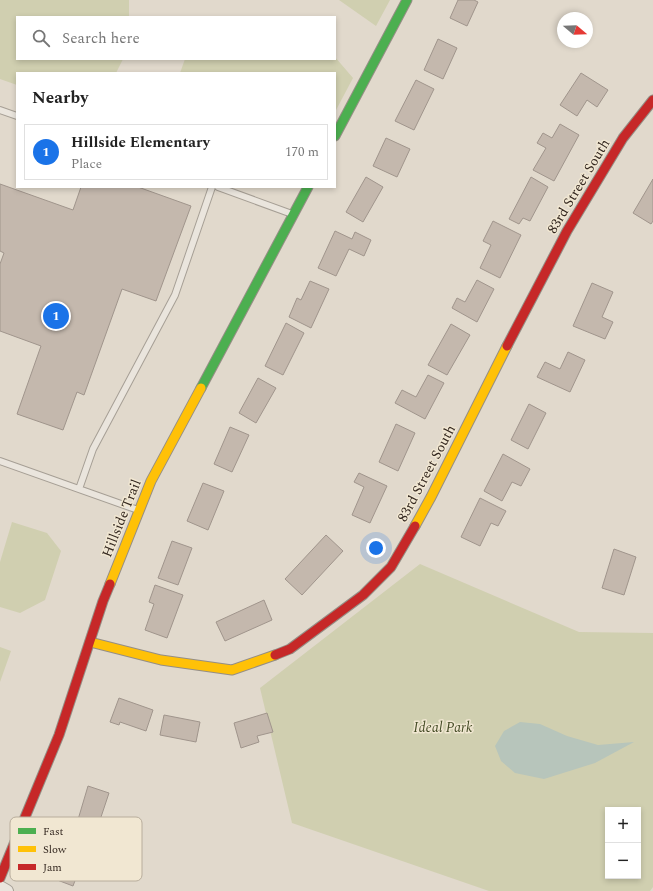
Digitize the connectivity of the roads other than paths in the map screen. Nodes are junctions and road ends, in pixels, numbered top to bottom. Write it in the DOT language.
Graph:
graph roads {
  1 [pos="408,0"];
  2 [pos="653,100"];
  3 [pos="0,110"];
  4 [pos="16,116"];
  5 [pos="336,134"];
  6 [pos="212,188"];
  7 [pos="221,188"];
  8 [pos="307,188"];
  9 [pos="294,214"];
  10 [pos="0,461"];
  11 [pos="79,489"];
  12 [pos="139,511"];
  13 [pos="90,642"];
  14 [pos="25,817"];
  15 [pos="10,854"];
  16 [pos="0,878"];
  17 [pos="0,887"];
  18 [pos="7,891"];
  1 -- 5 [label="street"];
  2 -- 13 [label="street, 83rd Street South"];
  3 -- 4 [label="lane"];
  6 -- 11 [label="lane"];
  7 -- 9 [label="lane"];
  8 -- 9 [label="street, Hillside Trail"];
  9 -- 12 [label="street, Hillside Trail"];
  10 -- 11 [label="lane"];
  11 -- 12 [label="lane"];
  12 -- 13 [label="street, Hillside Trail"];
  13 -- 14 [label="street, Hillside Trail"];
  15 -- 16 [label="street, Hillside Trail"];
  17 -- 18 [label="street"];
}
